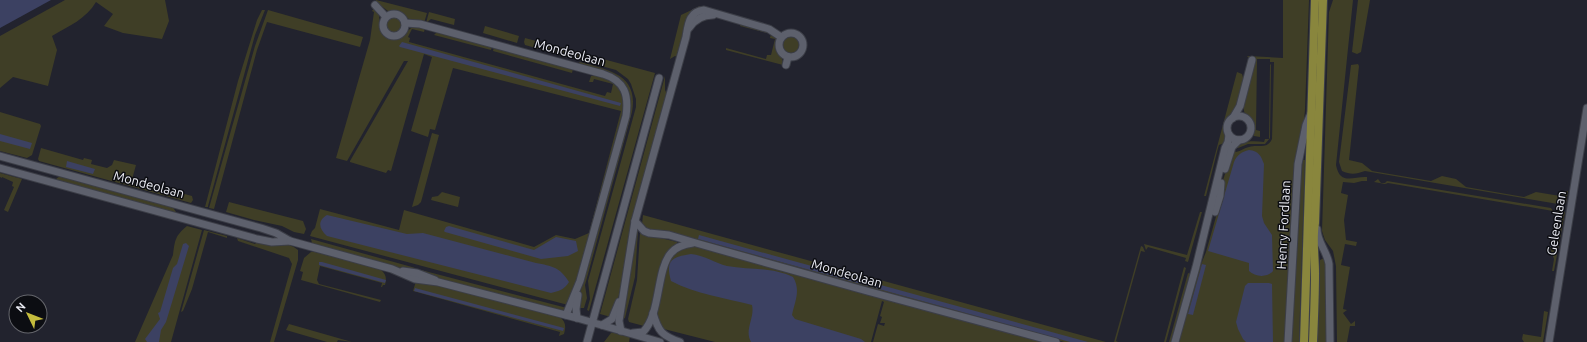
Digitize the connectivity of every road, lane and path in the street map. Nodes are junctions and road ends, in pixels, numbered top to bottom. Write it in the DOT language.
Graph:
graph roads {
  1 [pos="1315,0"];
  2 [pos="1323,0"];
  3 [pos="376,5"];
  4 [pos="386,17"];
  5 [pos="405,23"];
  6 [pos="781,37"];
  7 [pos="788,57"];
  8 [pos="1252,60"];
  9 [pos="786,65"];
  10 [pos="659,78"];
  11 [pos="1240,106"];
  12 [pos="1587,108"];
  13 [pos="1312,111"];
  14 [pos="1243,117"];
  15 [pos="1233,118"];
  16 [pos="1229,135"];
  17 [pos="1239,140"];
  18 [pos="0,156"];
  19 [pos="31,164"];
  20 [pos="0,168"];
  21 [pos="48,169"];
  22 [pos="36,178"];
  23 [pos="50,182"];
  24 [pos="185,207"];
  25 [pos="182,218"];
  26 [pos="635,221"];
  27 [pos="1315,223"];
  28 [pos="290,241"];
  29 [pos="696,243"];
  30 [pos="1196,267"];
  31 [pos="580,281"];
  32 [pos="624,287"];
  33 [pos="653,312"];
  34 [pos="566,315"];
  35 [pos="577,318"];
  36 [pos="592,322"];
  37 [pos="602,325"];
  38 [pos="624,332"];
  39 [pos="587,342"];
  40 [pos="660,342"];
  41 [pos="680,342"];
  42 [pos="1056,342"];
  43 [pos="1175,342"];
  44 [pos="1288,342"];
  45 [pos="1304,342"];
  46 [pos="1313,342"];
  47 [pos="1330,342"];
  48 [pos="1549,342"];
  1 -- 13 [label="main road, Henry Fordlaan"];
  2 -- 27 [label="main road"];
  3 -- 4 [label="street"];
  4 -- 5 [label="street"];
  4 -- 5 [label="street"];
  5 -- 31 [label="street, Mondeolaan"];
  6 -- 7 [label="street"];
  6 -- 7 [label="street"];
  6 -- 26 [label="street"];
  7 -- 9 [label="street"];
  8 -- 11 [label="street"];
  10 -- 36 [label="street"];
  11 -- 14 [label="street"];
  11 -- 15 [label="street"];
  12 -- 48 [label="street, Geleenlaan"];
  13 -- 44 [label="street, Henry Fordlaan"];
  13 -- 45 [label="main road, Henry Fordlaan"];
  14 -- 15 [label="street"];
  14 -- 17 [label="street"];
  15 -- 16 [label="street"];
  16 -- 17 [label="street"];
  16 -- 30 [label="street"];
  17 -- 30 [label="street"];
  18 -- 19 [label="street, Mondeolaan"];
  19 -- 21 [label="street, Mondeolaan"];
  19 -- 22 [label="street"];
  20 -- 22 [label="street, Mondeolaan"];
  21 -- 23 [label="street"];
  21 -- 24 [label="street, Mondeolaan"];
  22 -- 23 [label="street, Mondeolaan"];
  23 -- 25 [label="street, Mondeolaan"];
  24 -- 25 [label="street"];
  24 -- 28 [label="street, Mondeolaan"];
  25 -- 28 [label="street, Mondeolaan"];
  26 -- 29 [label="street, Mondeolaan"];
  26 -- 32 [label="street"];
  27 -- 46 [label="main road"];
  27 -- 47 [label="street"];
  28 -- 34 [label="street, Mondeolaan"];
  29 -- 33 [label="street"];
  29 -- 42 [label="street, Mondeolaan"];
  30 -- 43 [label="street"];
  31 -- 34 [label="street"];
  31 -- 35 [label="street"];
  32 -- 37 [label="street"];
  32 -- 38 [label="street"];
  33 -- 38 [label="street"];
  33 -- 41 [label="street"];
  34 -- 35 [label="street, Mondeolaan"];
  35 -- 36 [label="street, Mondeolaan"];
  36 -- 37 [label="street, Mondeolaan"];
  36 -- 39 [label="street"];
  37 -- 38 [label="street, Mondeolaan"];
  38 -- 40 [label="street, Mondeolaan"];
}
